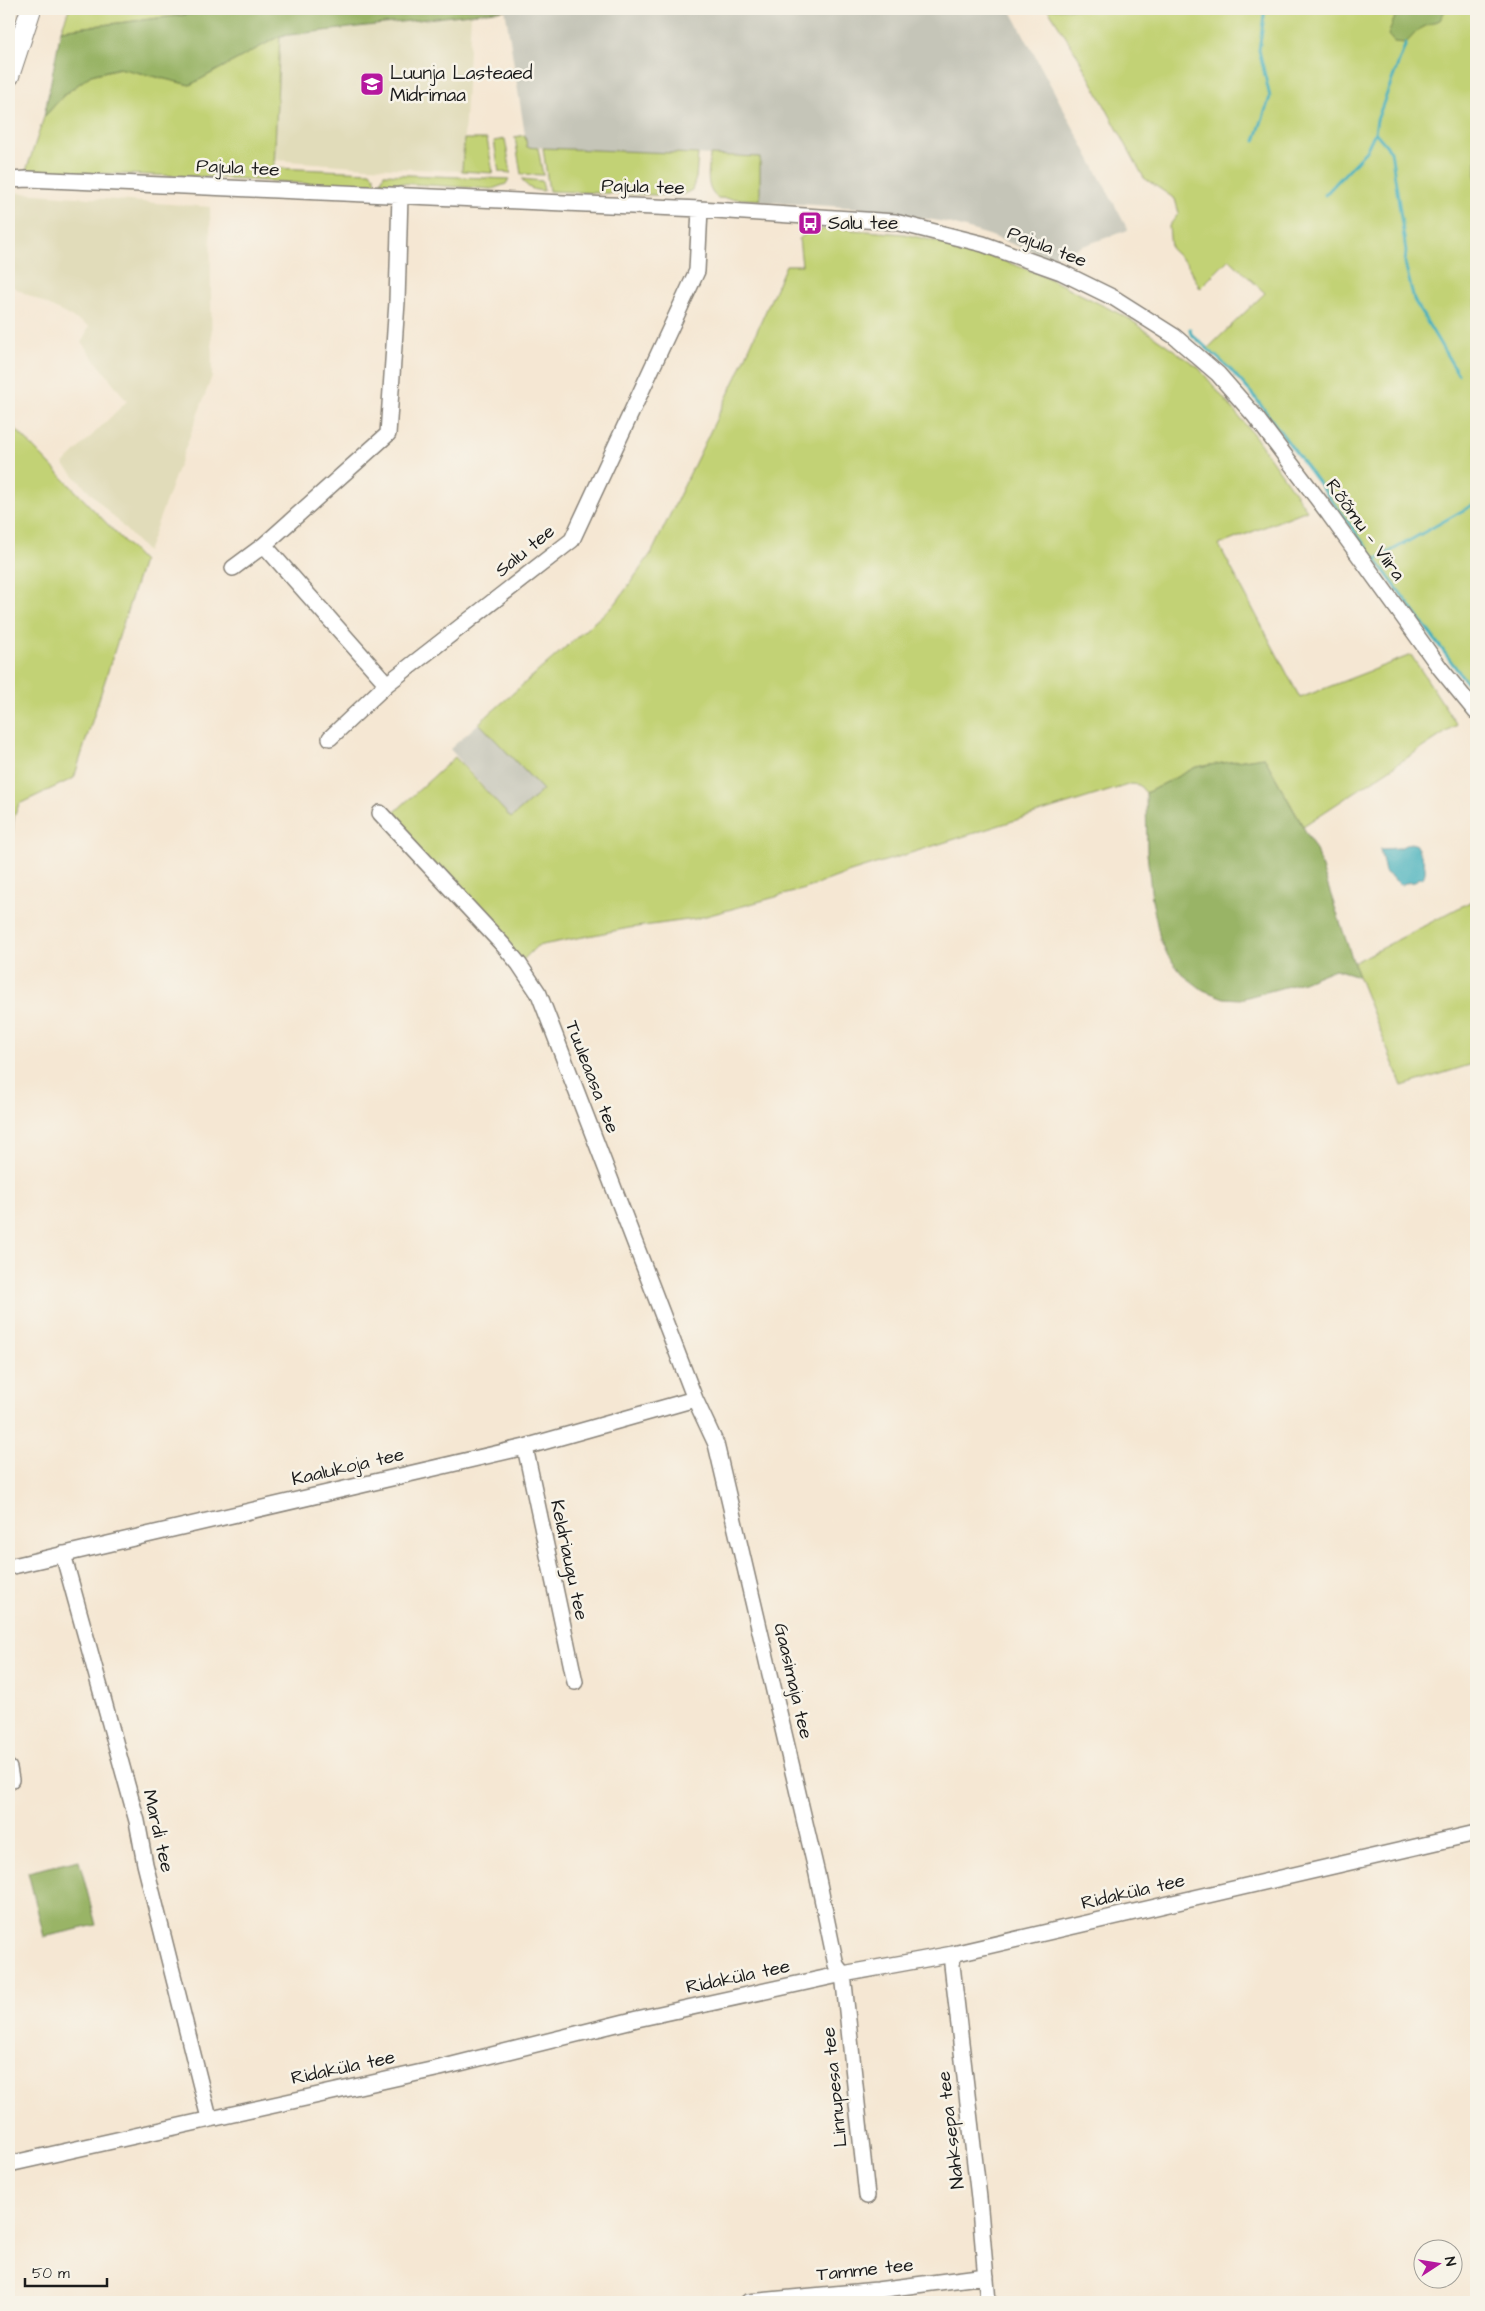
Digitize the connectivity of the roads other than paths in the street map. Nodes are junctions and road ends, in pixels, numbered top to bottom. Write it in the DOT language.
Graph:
graph roads {
  1 [pos="18,9"];
  2 [pos="32,9"];
  3 [pos="9,38"];
  4 [pos="9,76"];
  5 [pos="9,173"];
  6 [pos="28,179"];
  7 [pos="9,180"];
  8 [pos="400,195"];
  9 [pos="700,209"];
  10 [pos="1218,374"];
  11 [pos="264,544"];
  12 [pos="233,568"];
  13 [pos="387,684"];
  14 [pos="1476,712"];
  15 [pos="330,738"];
  16 [pos="380,813"];
  17 [pos="695,1399"];
  18 [pos="525,1447"];
  19 [pos="63,1554"];
  20 [pos="9,1567"];
  21 [pos="575,1682"];
  22 [pos="1476,1833"];
  23 [pos="953,1954"];
  24 [pos="843,1974"];
  25 [pos="209,2118"];
  26 [pos="9,2164"];
  27 [pos="867,2196"];
  28 [pos="986,2276"];
  29 [pos="878,2296"];
  30 [pos="748,2302"];
  31 [pos="988,2302"];
  1 -- 3 [label="main road"];
  2 -- 4 [label="main road"];
  5 -- 6 [label="street"];
  6 -- 7 [label="street"];
  6 -- 8 [label="street, Pajula tee"];
  8 -- 9 [label="street, Pajula tee"];
  8 -- 11 [label="street"];
  9 -- 10 [label="street, Pajula tee"];
  9 -- 13 [label="street, Salu tee"];
  10 -- 14 [label="street, Rõõmu — Viira"];
  11 -- 12 [label="street"];
  11 -- 13 [label="street"];
  13 -- 15 [label="street, Salu tee"];
  16 -- 17 [label="street, Tuuleaasa tee"];
  17 -- 18 [label="street, Kaalukoja tee"];
  17 -- 24 [label="street, Gaasimaja tee"];
  18 -- 19 [label="street, Kaalukoja tee"];
  18 -- 21 [label="street, Keldriaugu tee"];
  19 -- 20 [label="street, Kaalukoja tee"];
  19 -- 25 [label="street, Mardi tee"];
  22 -- 23 [label="street, Ridaküla tee"];
  23 -- 24 [label="street, Ridaküla tee"];
  23 -- 28 [label="street, Nahksepa tee"];
  24 -- 25 [label="street, Ridaküla tee"];
  24 -- 27 [label="street, Linnupesa tee"];
  25 -- 26 [label="street, Ridaküla tee"];
  28 -- 29 [label="street, Tamme tee"];
  28 -- 31 [label="street, Nahksepa tee"];
  29 -- 30 [label="street, Tamme tee"];
}
